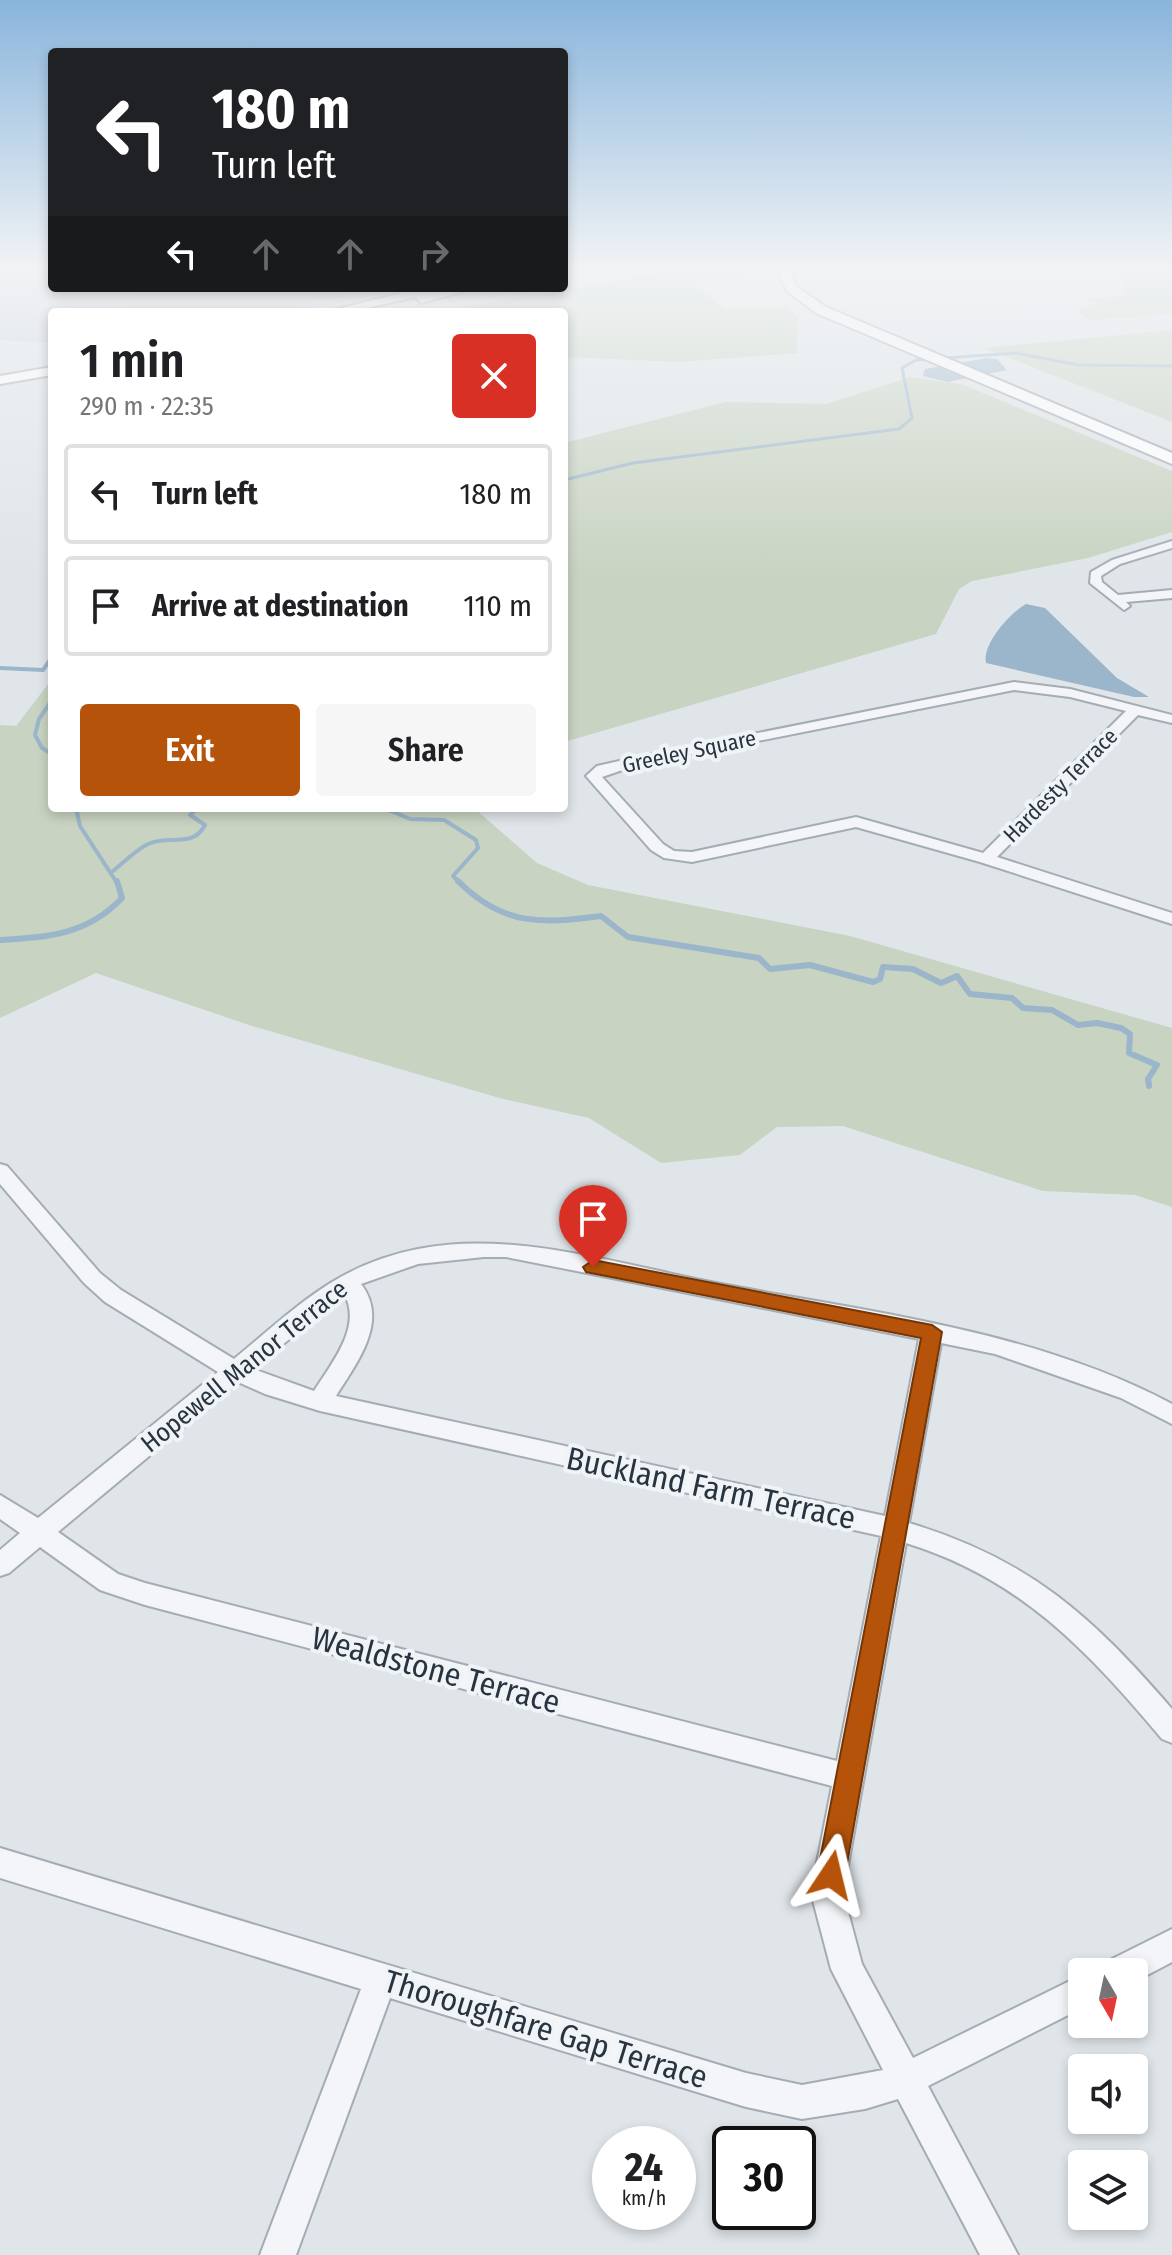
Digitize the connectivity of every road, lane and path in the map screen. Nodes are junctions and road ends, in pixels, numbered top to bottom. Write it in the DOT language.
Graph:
graph roads {
  1 [pos="28,369"];
  2 [pos="960,369"];
  3 [pos="988,369"];
  4 [pos="48,372"];
  5 [pos="0,374"];
  6 [pos="0,380"];
  7 [pos="1172,446"];
  8 [pos="1172,459"];
  9 [pos="1172,544"];
  10 [pos="1172,594"];
  11 [pos="1134,711"];
  12 [pos="1172,719"];
  13 [pos="986,859"];
  14 [pos="1172,919"];
  15 [pos="0,1171"];
  16 [pos="346,1281"];
  17 [pos="932,1332"];
  18 [pos="235,1371"];
  19 [pos="320,1402"];
  20 [pos="1172,1415"];
  21 [pos="0,1505"];
  22 [pos="896,1529"];
  23 [pos="37,1534"];
  24 [pos="0,1565"];
  25 [pos="1172,1730"];
  26 [pos="848,1777"];
  27 [pos="0,1863"];
  28 [pos="1172,1945"];
  29 [pos="1146,1958"];
  30 [pos="381,1979"];
  31 [pos="1068,1998"];
  32 [pos="904,2080"];
  33 [pos="278,2255"];
  34 [pos="1000,2255"];
  1 -- 5 [label="main road"];
  2 -- 8 [label="main road"];
  3 -- 7 [label="main road"];
  4 -- 6 [label="main road"];
  9 -- 10 [label="street"];
  11 -- 12 [label="street, Greeley Square"];
  11 -- 13 [label="street, Hardesty Terrace"];
  11 -- 13 [label="street, Greeley Square"];
  13 -- 14 [label="street, Greeley Square"];
  15 -- 18 [label="street, Buckland Farm Terrace"];
  16 -- 17 [label="street, Hopewell Manor Terrace"];
  16 -- 18 [label="street, Hopewell Manor Terrace"];
  16 -- 19 [label="street"];
  17 -- 20 [label="street, Hopewell Manor Terrace"];
  17 -- 22 [label="street"];
  18 -- 19 [label="street, Buckland Farm Terrace"];
  18 -- 23 [label="street, Hopewell Manor Terrace"];
  19 -- 22 [label="street, Buckland Farm Terrace"];
  21 -- 23 [label="street, Wealdstone Terrace"];
  22 -- 25 [label="street, Buckland Farm Terrace"];
  22 -- 26 [label="street"];
  23 -- 24 [label="street, Hopewell Manor Terrace"];
  23 -- 26 [label="street, Wealdstone Terrace"];
  26 -- 32 [label="street"];
  27 -- 30 [label="street, Thoroughfare Gap Terrace"];
  28 -- 29 [label="street"];
  30 -- 32 [label="street, Thoroughfare Gap Terrace"];
  30 -- 33 [label="street"];
  31 -- 32 [label="street, Thoroughfare Gap Terrace"];
  32 -- 34 [label="street"];
}
